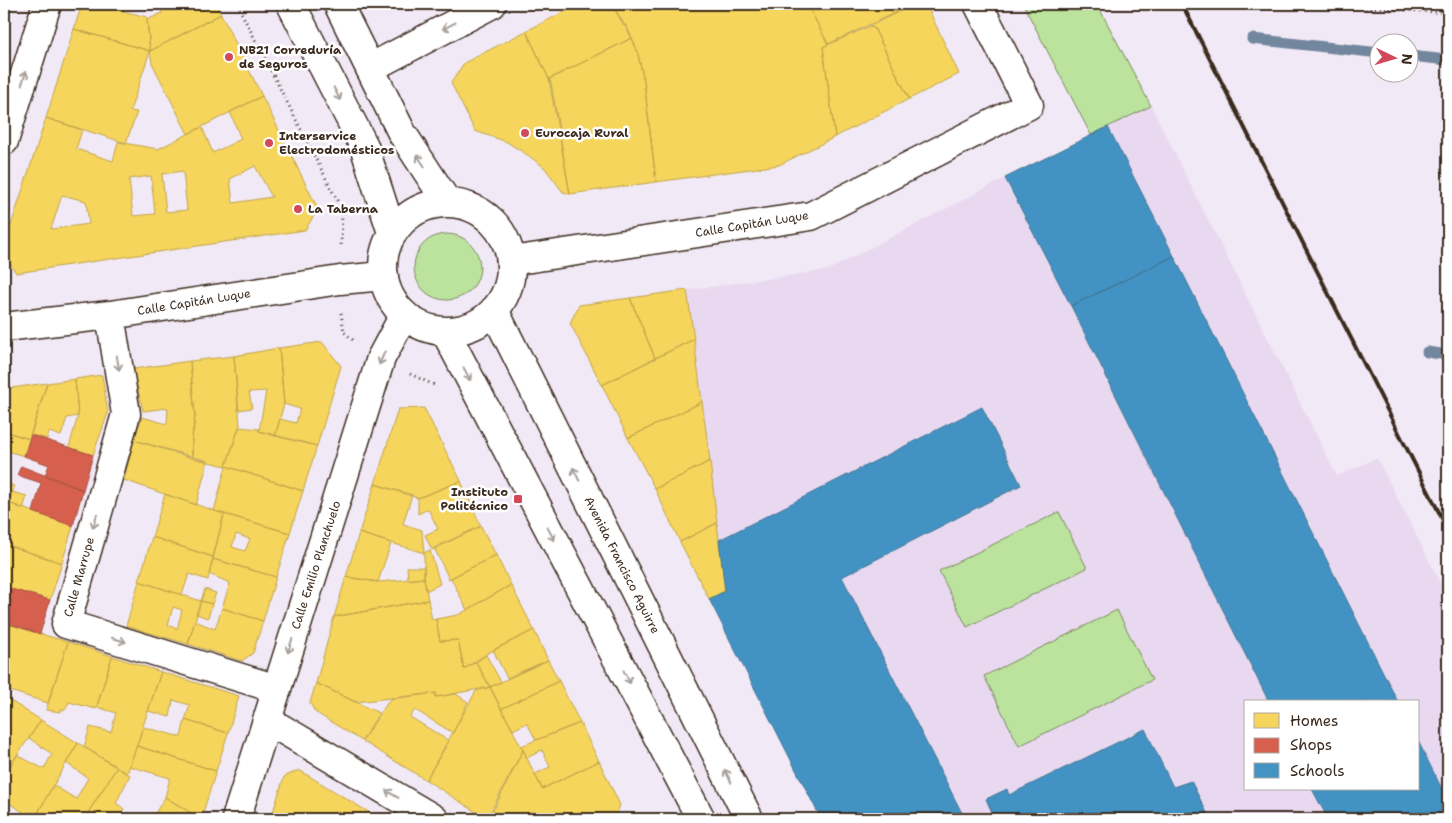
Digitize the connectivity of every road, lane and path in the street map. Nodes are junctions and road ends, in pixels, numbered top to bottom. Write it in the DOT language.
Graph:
graph roads {
  1 [pos="47,4"];
  2 [pos="237,4"];
  3 [pos="291,4"];
  4 [pos="338,4"];
  5 [pos="492,4"];
  6 [pos="978,4"];
  7 [pos="1320,4"];
  8 [pos="1448,13"];
  9 [pos="370,68"];
  10 [pos="4,142"];
  11 [pos="447,202"];
  12 [pos="392,233"];
  13 [pos="511,261"];
  14 [pos="384,276"];
  15 [pos="340,280"];
  16 [pos="494,310"];
  17 [pos="110,315"];
  18 [pos="404,315"];
  19 [pos="4,326"];
  20 [pos="444,331"];
  21 [pos="382,358"];
  22 [pos="439,394"];
  23 [pos="276,689"];
  24 [pos="267,720"];
  25 [pos="696,817"];
  26 [pos="236,819"];
  27 [pos="434,819"];
  28 [pos="750,819"];
  10 -- 1 [label="street, one-way"];
  2 -- 15 [label="path"];
  3 -- 12 [label="street, one-way"];
  4 -- 9 [label="street"];
  5 -- 9 [label="street, one-way"];
  6 -- 13 [label="street, Calle Capitán Luque"];
  7 -- 8 [label="path"];
  11 -- 9 [label="street, one-way"];
  11 -- 12 [label="street"];
  11 -- 13 [label="street"];
  12 -- 14 [label="street"];
  13 -- 16 [label="street"];
  14 -- 15 [label="street, Calle Capitán Luque"];
  14 -- 18 [label="street"];
  15 -- 17 [label="street, Calle Capitán Luque"];
  15 -- 21 [label="path"];
  16 -- 20 [label="street"];
  28 -- 16 [label="street, Avenida Francisco Aguirre, one-way"];
  17 -- 19 [label="street, Calle Capitán Luque"];
  17 -- 23 [label="street, Calle Marrupe, one-way"];
  18 -- 20 [label="street"];
  18 -- 21 [label="street, Calle Emilio Planchuelo"];
  20 -- 25 [label="street, one-way"];
  21 -- 22 [label="path"];
  21 -- 23 [label="street, Calle Emilio Planchuelo, one-way"];
  23 -- 24 [label="street, Calle Emilio Planchuelo"];
  24 -- 26 [label="street, Calle Emilio Planchuelo"];
  27 -- 24 [label="street, one-way"];
}
